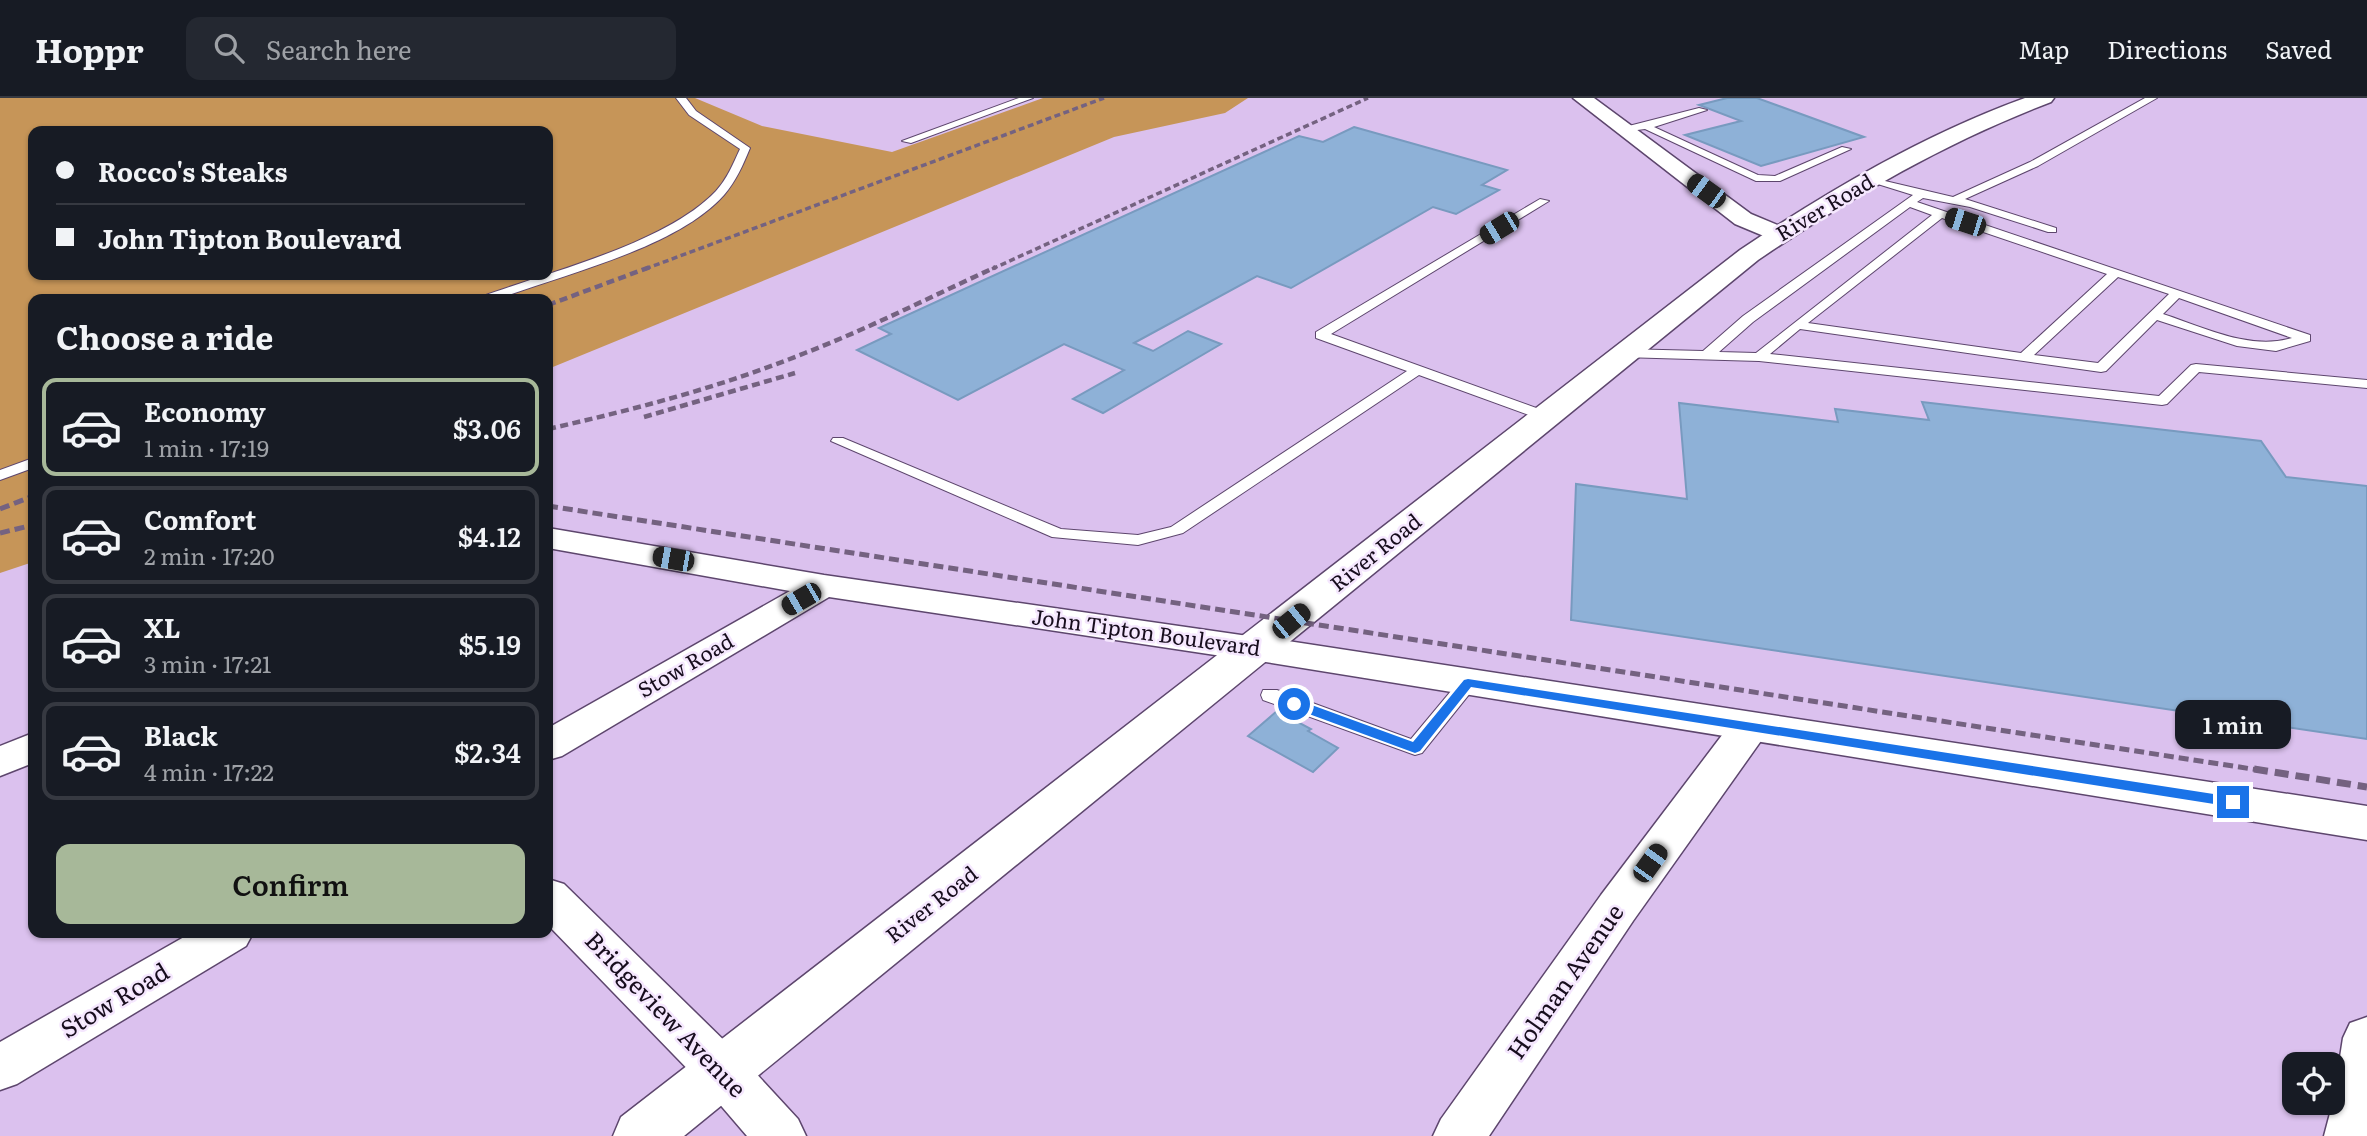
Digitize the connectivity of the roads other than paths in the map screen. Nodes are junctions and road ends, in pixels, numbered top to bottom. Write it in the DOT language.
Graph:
graph roads {
  1 [pos="681,98"];
  2 [pos="1028,98"];
  3 [pos="1582,98"];
  4 [pos="2044,98"];
  5 [pos="2151,98"];
  6 [pos="1702,110"];
  7 [pos="1646,126"];
  8 [pos="1622,129"];
  9 [pos="908,141"];
  10 [pos="1846,149"];
  11 [pos="1872,180"];
  12 [pos="1922,194"];
  13 [pos="1955,200"];
  14 [pos="1544,201"];
  15 [pos="1908,203"];
  16 [pos="1940,214"];
  17 [pos="2052,230"];
  18 [pos="1779,234"];
  19 [pos="2116,273"];
  20 [pos="553,275"];
  21 [pos="539,280"];
  22 [pos="2177,293"];
  23 [pos="501,294"];
  24 [pos="2154,315"];
  25 [pos="1797,325"];
  26 [pos="1622,353"];
  27 [pos="1707,355"];
  28 [pos="1759,357"];
  29 [pos="2024,357"];
  30 [pos="1418,370"];
  31 [pos="2367,384"];
  32 [pos="1545,416"];
  33 [pos="838,440"];
  34 [pos="28,465"];
  35 [pos="0,475"];
  36 [pos="553,539"];
  37 [pos="824,586"];
  38 [pos="1255,649"];
  39 [pos="1468,683"];
  40 [pos="1270,695"];
  41 [pos="1749,728"];
  42 [pos="553,743"];
  43 [pos="28,749"];
  44 [pos="0,762"];
  45 [pos="2367,823"];
  46 [pos="553,902"];
  47 [pos="222,938"];
  48 [pos="2367,1038"];
  49 [pos="0,1069"];
  50 [pos="722,1070"];
  51 [pos="641,1136"];
  52 [pos="780,1136"];
  53 [pos="1458,1136"];
  54 [pos="2350,1136"];
  1 -- 20 [label="lane"];
  2 -- 9 [label="lane"];
  3 -- 8 [label="street"];
  4 -- 11 [label="main road, River Road"];
  5 -- 13 [label="lane"];
  6 -- 7 [label="lane"];
  7 -- 8 [label="lane"];
  7 -- 10 [label="lane"];
  8 -- 18 [label="street"];
  11 -- 12 [label="lane"];
  11 -- 18 [label="main road, River Road"];
  12 -- 13 [label="lane"];
  12 -- 15 [label="lane"];
  13 -- 17 [label="lane"];
  14 -- 30 [label="lane"];
  15 -- 16 [label="lane"];
  15 -- 27 [label="lane"];
  16 -- 19 [label="lane"];
  16 -- 25 [label="lane"];
  18 -- 26 [label="main road, River Road"];
  19 -- 22 [label="lane"];
  19 -- 29 [label="lane"];
  21 -- 23 [label="lane"];
  22 -- 24 [label="lane"];
  22 -- 24 [label="lane"];
  24 -- 29 [label="lane"];
  25 -- 28 [label="lane"];
  25 -- 29 [label="lane"];
  26 -- 27 [label="lane"];
  26 -- 32 [label="main road, River Road"];
  27 -- 28 [label="lane"];
  28 -- 31 [label="lane"];
  30 -- 32 [label="lane"];
  30 -- 33 [label="lane"];
  32 -- 38 [label="main road, River Road"];
  34 -- 35 [label="lane"];
  36 -- 37 [label="street, John Tipton Boulevard"];
  37 -- 38 [label="street, John Tipton Boulevard"];
  37 -- 42 [label="street, Stow Road"];
  38 -- 39 [label="main road, John Tipton Boulevard"];
  38 -- 50 [label="main road, River Road"];
  39 -- 40 [label="lane"];
  39 -- 41 [label="main road, John Tipton Boulevard"];
  41 -- 45 [label="main road, John Tipton Boulevard"];
  41 -- 53 [label="street, Holman Avenue"];
  43 -- 44 [label="street"];
  46 -- 50 [label="street, Bridgeview Avenue"];
  47 -- 49 [label="street, Stow Road"];
  48 -- 54 [label="street"];
  50 -- 51 [label="main road, River Road"];
  50 -- 52 [label="street, Bridgeview Avenue"];
}
